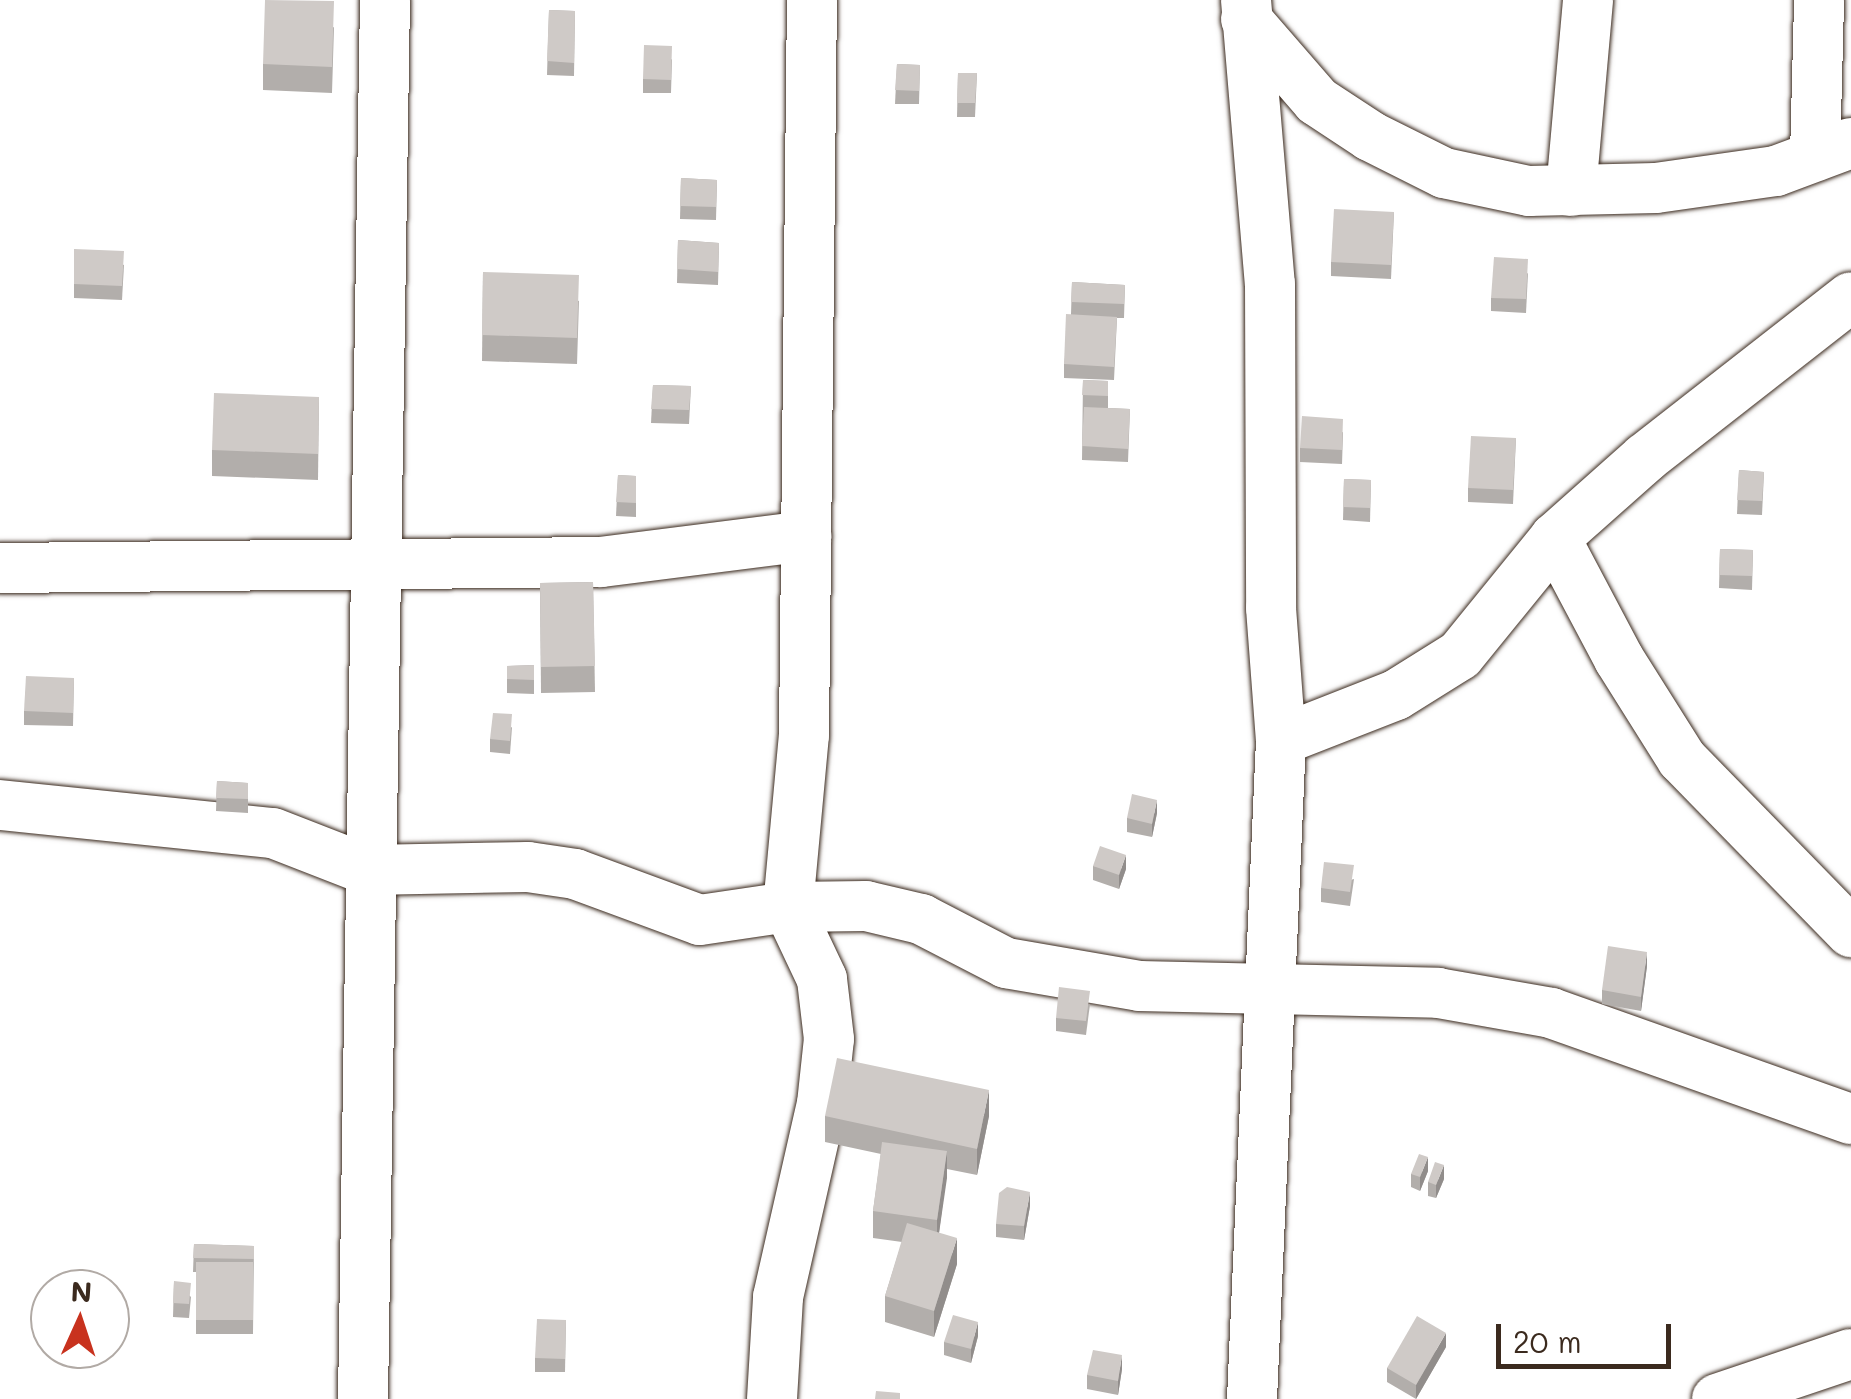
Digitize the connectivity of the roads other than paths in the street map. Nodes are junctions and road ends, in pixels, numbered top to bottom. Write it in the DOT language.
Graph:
graph roads {
  1 [pos="384,0"];
  2 [pos="812,0"];
  3 [pos="1588,0"];
  4 [pos="1820,0"];
  5 [pos="1246,9"];
  6 [pos="1833,149"];
  7 [pos="1572,191"];
  8 [pos="1851,297"];
  9 [pos="806,536"];
  10 [pos="1555,538"];
  11 [pos="376,560"];
  12 [pos="0,568"];
  13 [pos="1282,740"];
  14 [pos="0,804"];
  15 [pos="368,870"];
  16 [pos="788,907"];
  17 [pos="1851,932"];
  18 [pos="1266,986"];
  19 [pos="1851,1119"];
  20 [pos="1851,1354"];
  21 [pos="1851,1376"];
  22 [pos="363,1399"];
  23 [pos="772,1399"];
  24 [pos="1252,1399"];
  25 [pos="1717,1399"];
  26 [pos="1836,1399"];
  1 -- 11 [label="street"];
  2 -- 9 [label="street"];
  3 -- 7 [label="street"];
  4 -- 6 [label="street"];
  5 -- 7 [label="street"];
  5 -- 13 [label="street"];
  6 -- 7 [label="street"];
  8 -- 10 [label="street"];
  9 -- 11 [label="street"];
  9 -- 16 [label="street"];
  10 -- 13 [label="street"];
  10 -- 17 [label="street"];
  11 -- 12 [label="street"];
  11 -- 15 [label="street"];
  13 -- 18 [label="street"];
  14 -- 15 [label="street"];
  15 -- 16 [label="street"];
  15 -- 22 [label="street"];
  16 -- 18 [label="street"];
  16 -- 23 [label="street"];
  18 -- 19 [label="street"];
  18 -- 24 [label="street"];
  20 -- 25 [label="street"];
  21 -- 26 [label="street"];
}
